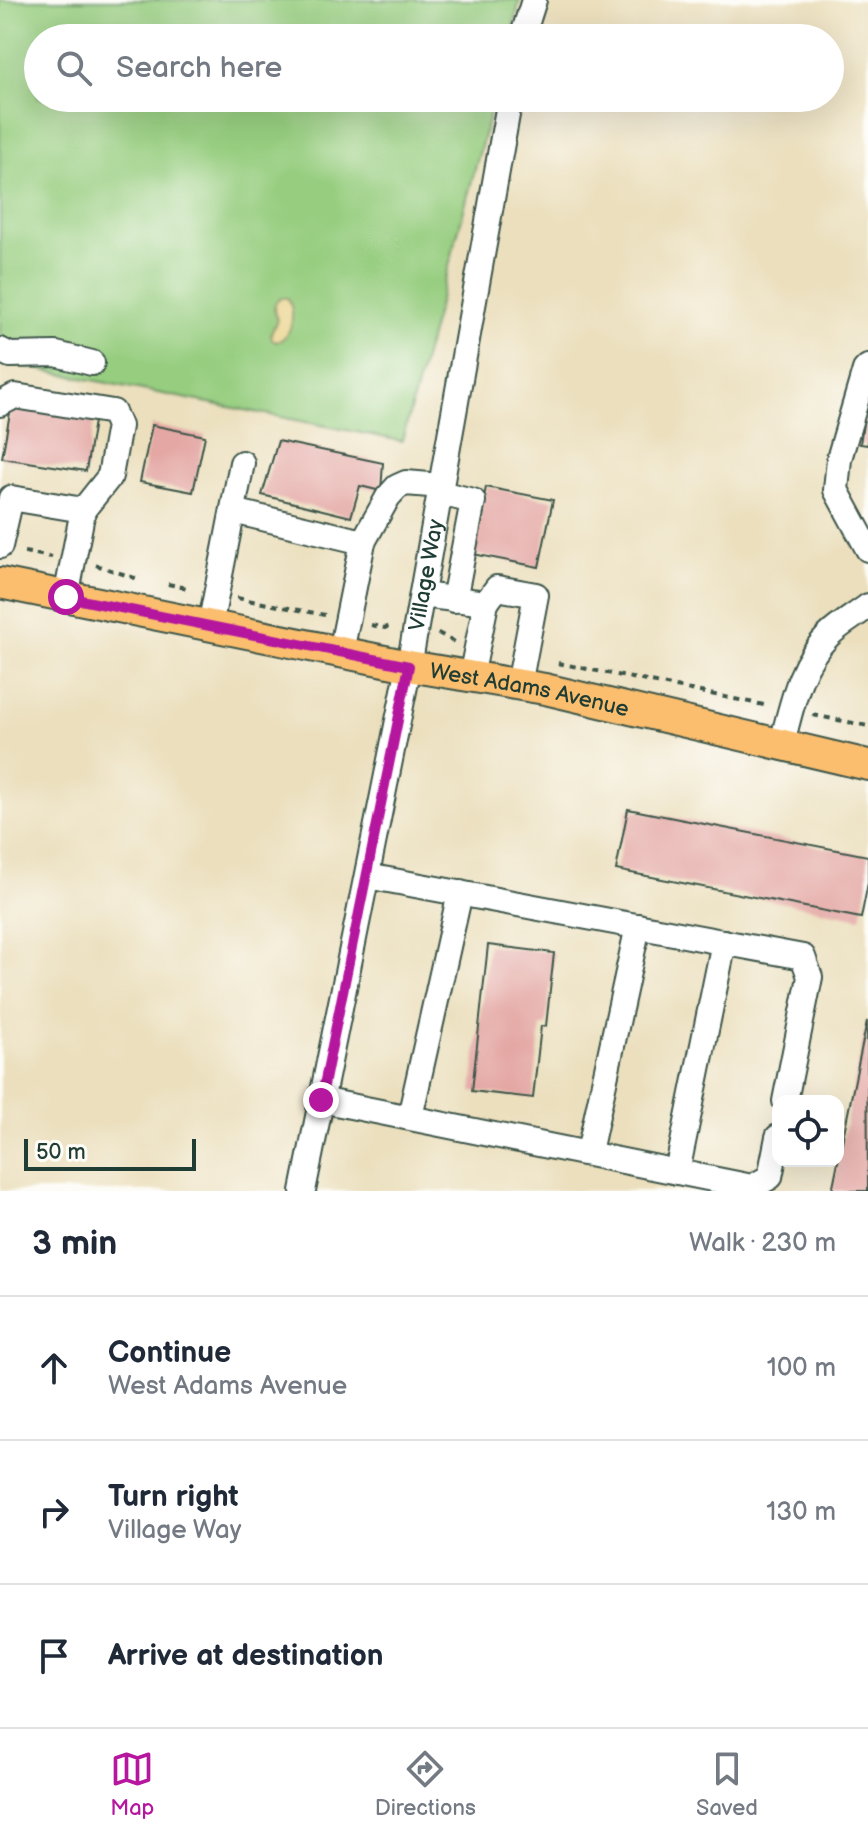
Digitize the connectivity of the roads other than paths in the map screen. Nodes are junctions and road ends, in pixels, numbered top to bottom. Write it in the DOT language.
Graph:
graph roads {
  1 [pos="534,0"];
  2 [pos="526,24"];
  3 [pos="508,112"];
  4 [pos="0,350"];
  5 [pos="92,363"];
  6 [pos="868,367"];
  7 [pos="0,404"];
  8 [pos="242,463"];
  9 [pos="440,490"];
  10 [pos="83,510"];
  11 [pos="233,511"];
  12 [pos="363,542"];
  13 [pos="0,546"];
  14 [pos="868,549"];
  15 [pos="0,583"];
  16 [pos="422,595"];
  17 [pos="66,597"];
  18 [pos="454,600"];
  19 [pos="486,603"];
  20 [pos="868,606"];
  21 [pos="210,626"];
  22 [pos="341,652"];
  23 [pos="409,666"];
  24 [pos="471,677"];
  25 [pos="519,685"];
  26 [pos="781,746"];
  27 [pos="868,765"];
  28 [pos="367,876"];
  29 [pos="460,893"];
  30 [pos="638,926"];
  31 [pos="724,942"];
  32 [pos="786,1095"];
  33 [pos="321,1100"];
  34 [pos="410,1117"];
  35 [pos="589,1152"];
  36 [pos="772,1167"];
  37 [pos="677,1172"];
  38 [pos="303,1191"];
  1 -- 2 [label="street"];
  3 -- 9 [label="street, Village Way"];
  4 -- 5 [label="street"];
  6 -- 14 [label="street"];
  7 -- 10 [label="street"];
  8 -- 11 [label="street"];
  9 -- 12 [label="street"];
  9 -- 16 [label="street, Village Way"];
  9 -- 18 [label="street"];
  10 -- 13 [label="street"];
  10 -- 17 [label="street"];
  11 -- 12 [label="street"];
  11 -- 21 [label="street"];
  12 -- 22 [label="street"];
  15 -- 17 [label="main road, West Adams Avenue"];
  16 -- 18 [label="street"];
  16 -- 23 [label="street, Village Way"];
  17 -- 21 [label="main road, West Adams Avenue"];
  18 -- 19 [label="street"];
  19 -- 24 [label="street"];
  19 -- 25 [label="street"];
  20 -- 26 [label="street"];
  21 -- 22 [label="main road, West Adams Avenue"];
  22 -- 23 [label="main road, West Adams Avenue"];
  23 -- 24 [label="main road, West Adams Avenue"];
  23 -- 28 [label="street, Village Way"];
  24 -- 25 [label="main road, West Adams Avenue"];
  25 -- 26 [label="main road, West Adams Avenue"];
  26 -- 27 [label="main road, West Adams Avenue"];
  28 -- 29 [label="street"];
  28 -- 33 [label="street, Village Way"];
  29 -- 30 [label="street"];
  29 -- 34 [label="street"];
  30 -- 31 [label="street"];
  30 -- 35 [label="street"];
  31 -- 32 [label="street"];
  31 -- 37 [label="street"];
  33 -- 34 [label="street"];
  33 -- 38 [label="street, Village Way"];
  34 -- 35 [label="street"];
  35 -- 37 [label="street"];
  36 -- 37 [label="street"];
}
